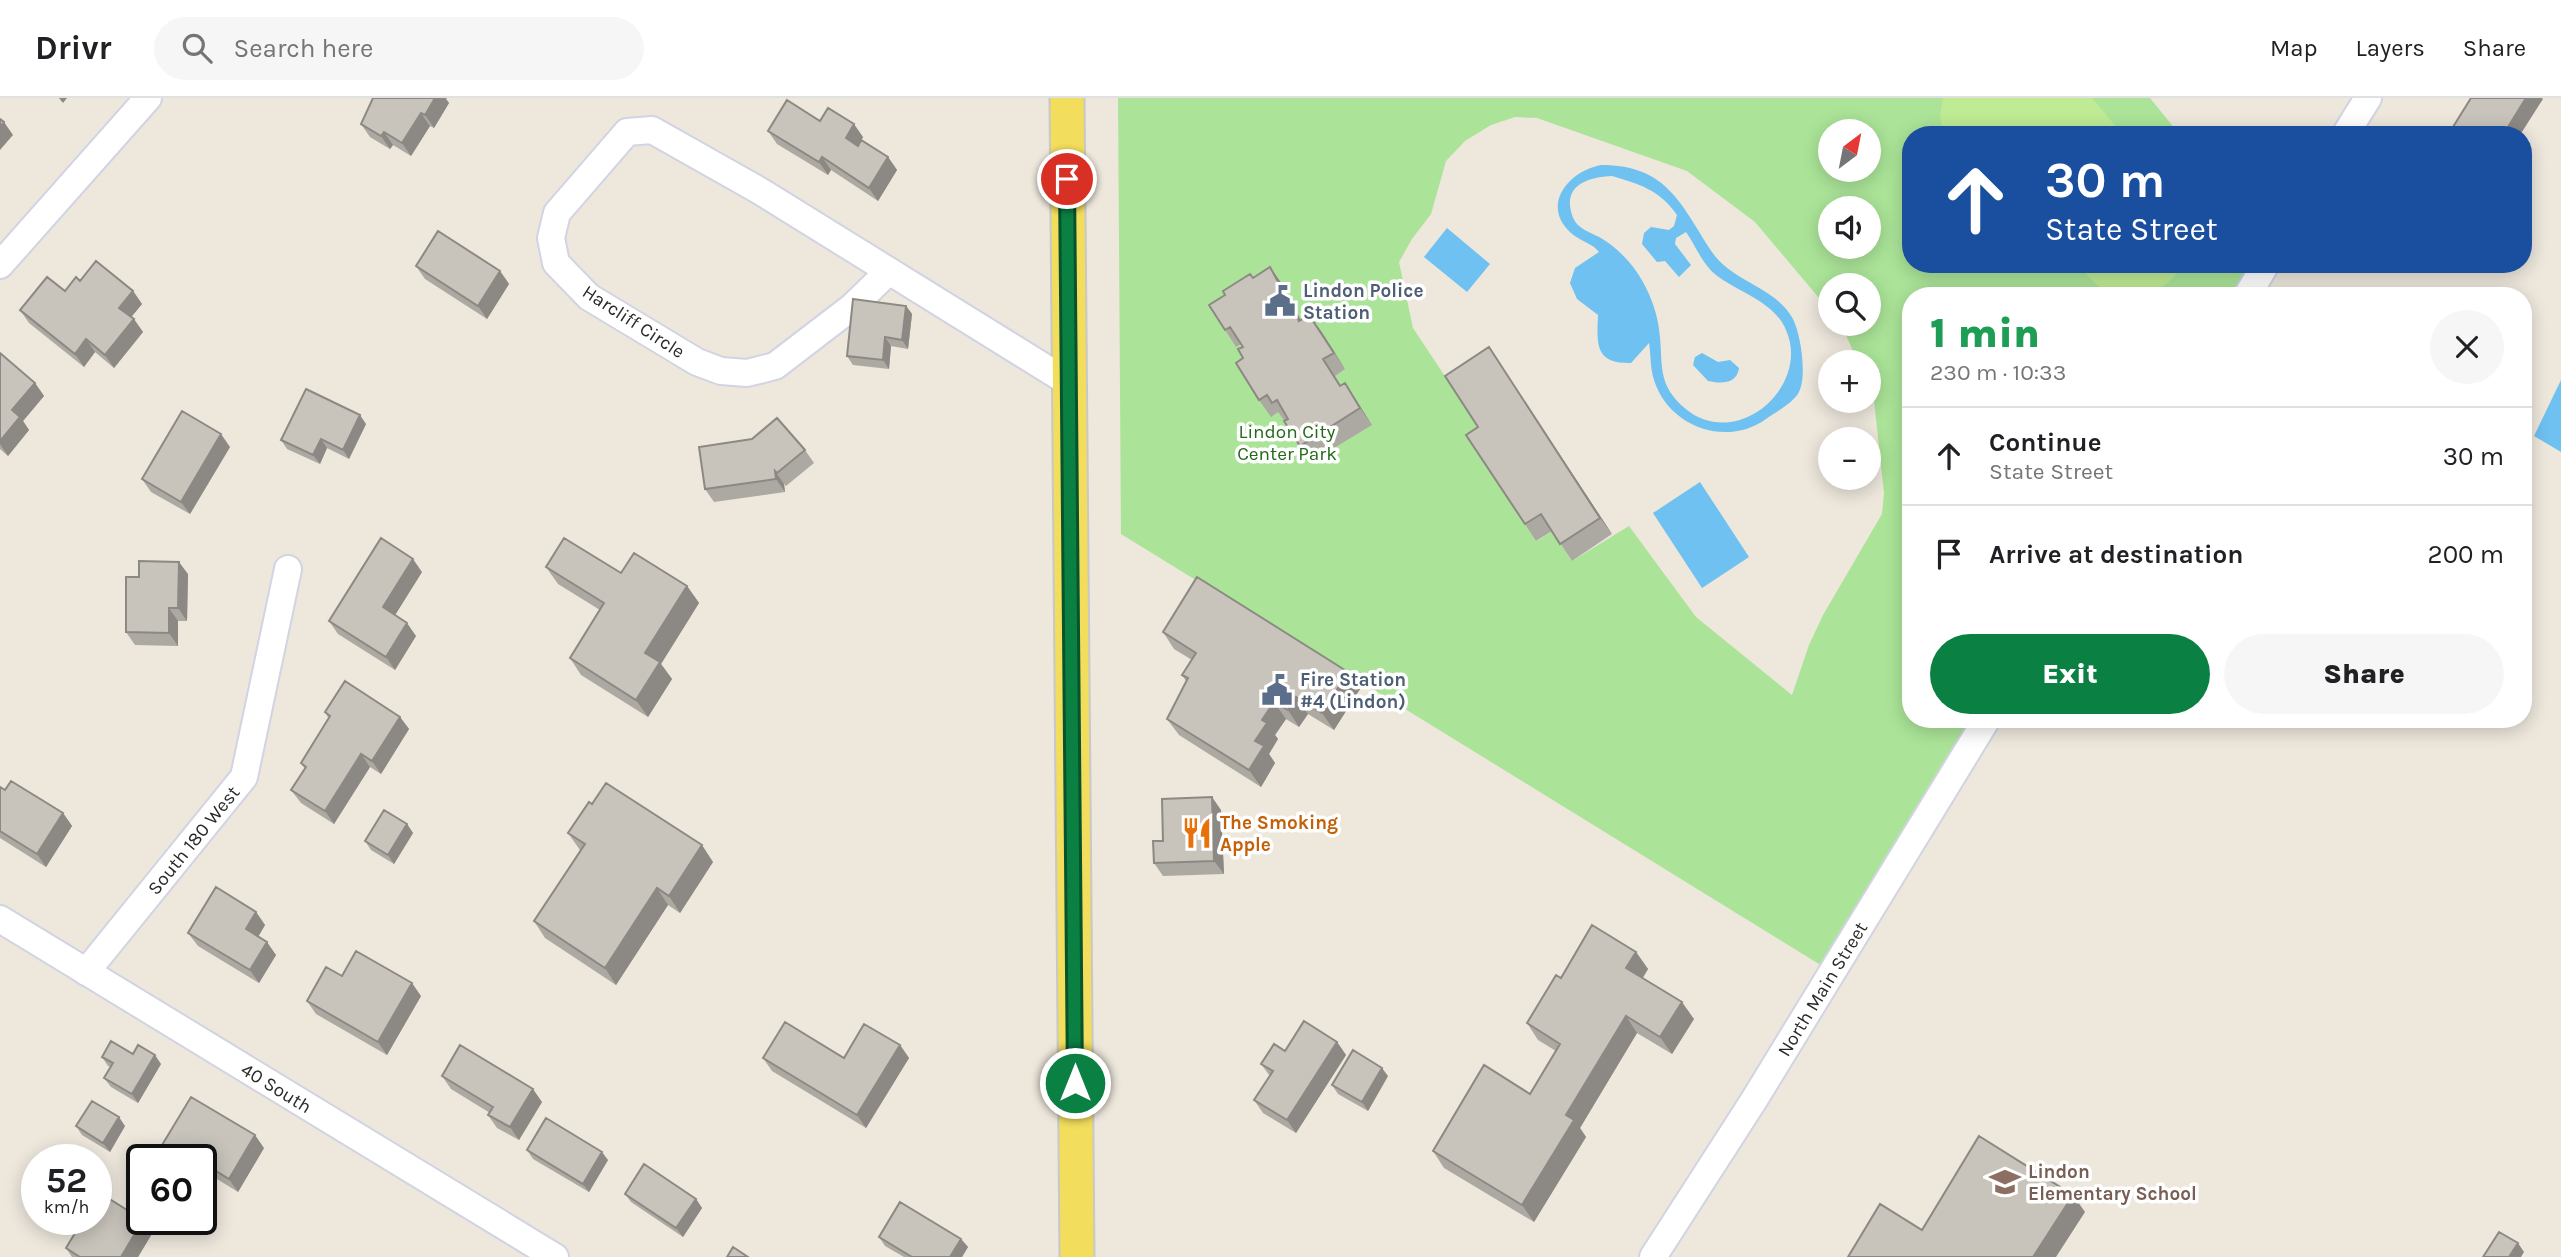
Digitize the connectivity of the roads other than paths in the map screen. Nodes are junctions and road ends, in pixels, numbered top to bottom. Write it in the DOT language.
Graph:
graph roads {
  1 [pos="148,98"];
  2 [pos="1067,98"];
  3 [pos="2368,98"];
  4 [pos="2351,126"];
  5 [pos="0,265"];
  6 [pos="889,271"];
  7 [pos="1068,382"];
  8 [pos="288,569"];
  9 [pos="1981,728"];
  10 [pos="0,919"];
  11 [pos="86,972"];
  12 [pos="1085,1256"];
  13 [pos="555,1257"];
  14 [pos="1653,1257"];
  1 -- 5 [label="street"];
  2 -- 7 [label="main road"];
  3 -- 4 [label="street"];
  6 -- 6 [label="street, Harcliff Circle"];
  6 -- 7 [label="street, Harcliff Circle"];
  7 -- 12 [label="main road"];
  8 -- 11 [label="street, South 180 West"];
  9 -- 14 [label="street, North Main Street"];
  10 -- 11 [label="street, 40 South"];
  11 -- 13 [label="street, 40 South"];
}
